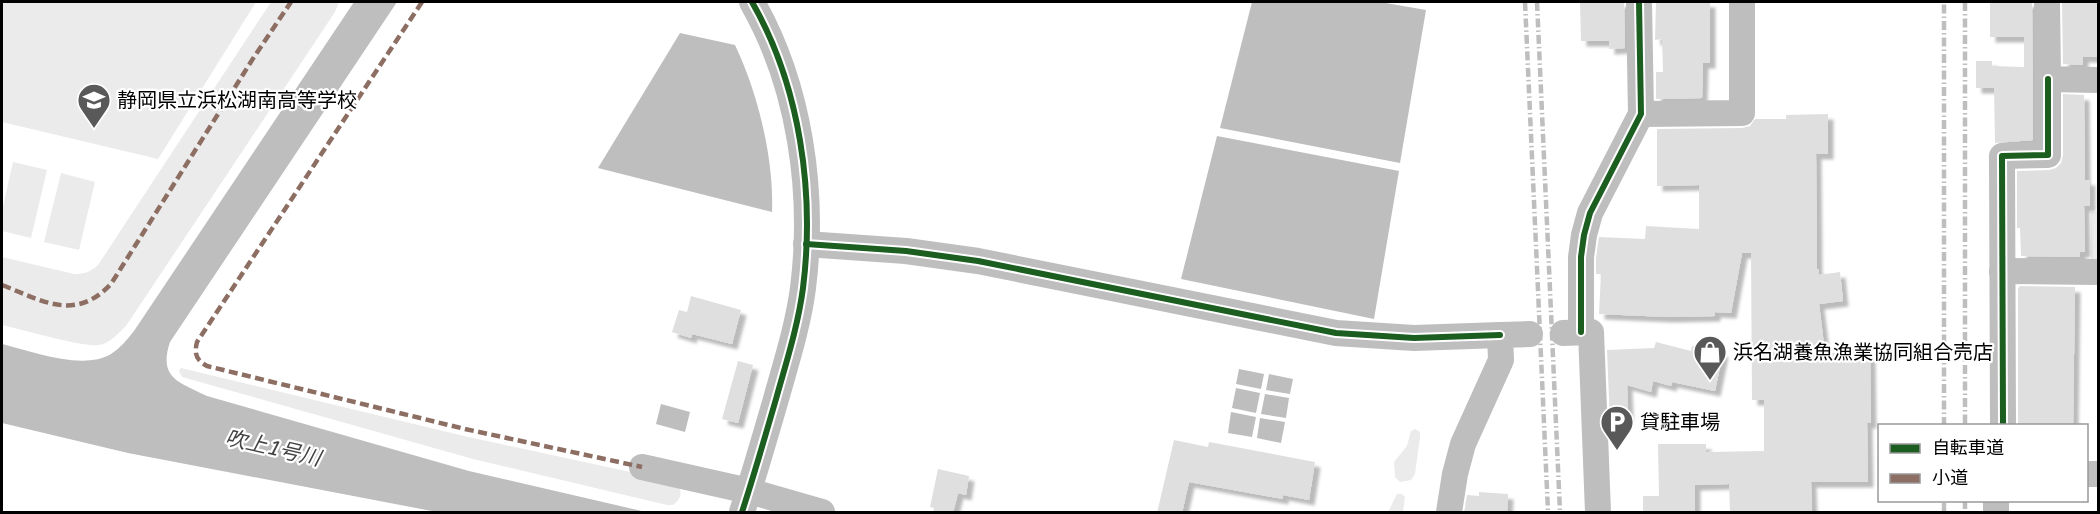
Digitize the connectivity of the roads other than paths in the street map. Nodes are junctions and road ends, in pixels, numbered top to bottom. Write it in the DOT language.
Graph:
graph roads {
  1 [pos="752,2"];
  2 [pos="1639,2"];
  3 [pos="1742,2"];
  4 [pos="2047,2"];
  5 [pos="2048,79"];
  6 [pos="2098,80"];
  7 [pos="1641,114"];
  8 [pos="806,244"];
  9 [pos="2002,271"];
  10 [pos="2098,272"];
  11 [pos="1530,334"];
  12 [pos="1500,335"];
  13 [pos="2003,424"];
  14 [pos="642,467"];
  15 [pos="745,502"];
  16 [pos="822,513"];
  17 [pos="1449,513"];
  18 [pos="1598,513"];
  1 -- 8 [label="street"];
  2 -- 7 [label="street"];
  3 -- 7 [label="street"];
  4 -- 5 [label="street"];
  5 -- 6 [label="street"];
  5 -- 9 [label="street"];
  7 -- 18 [label="street"];
  8 -- 12 [label="street"];
  8 -- 15 [label="street"];
  9 -- 10 [label="street"];
  9 -- 13 [label="street"];
  11 -- 12 [label="street"];
  12 -- 17 [label="street"];
  14 -- 15 [label="street"];
  15 -- 16 [label="street"];
}
